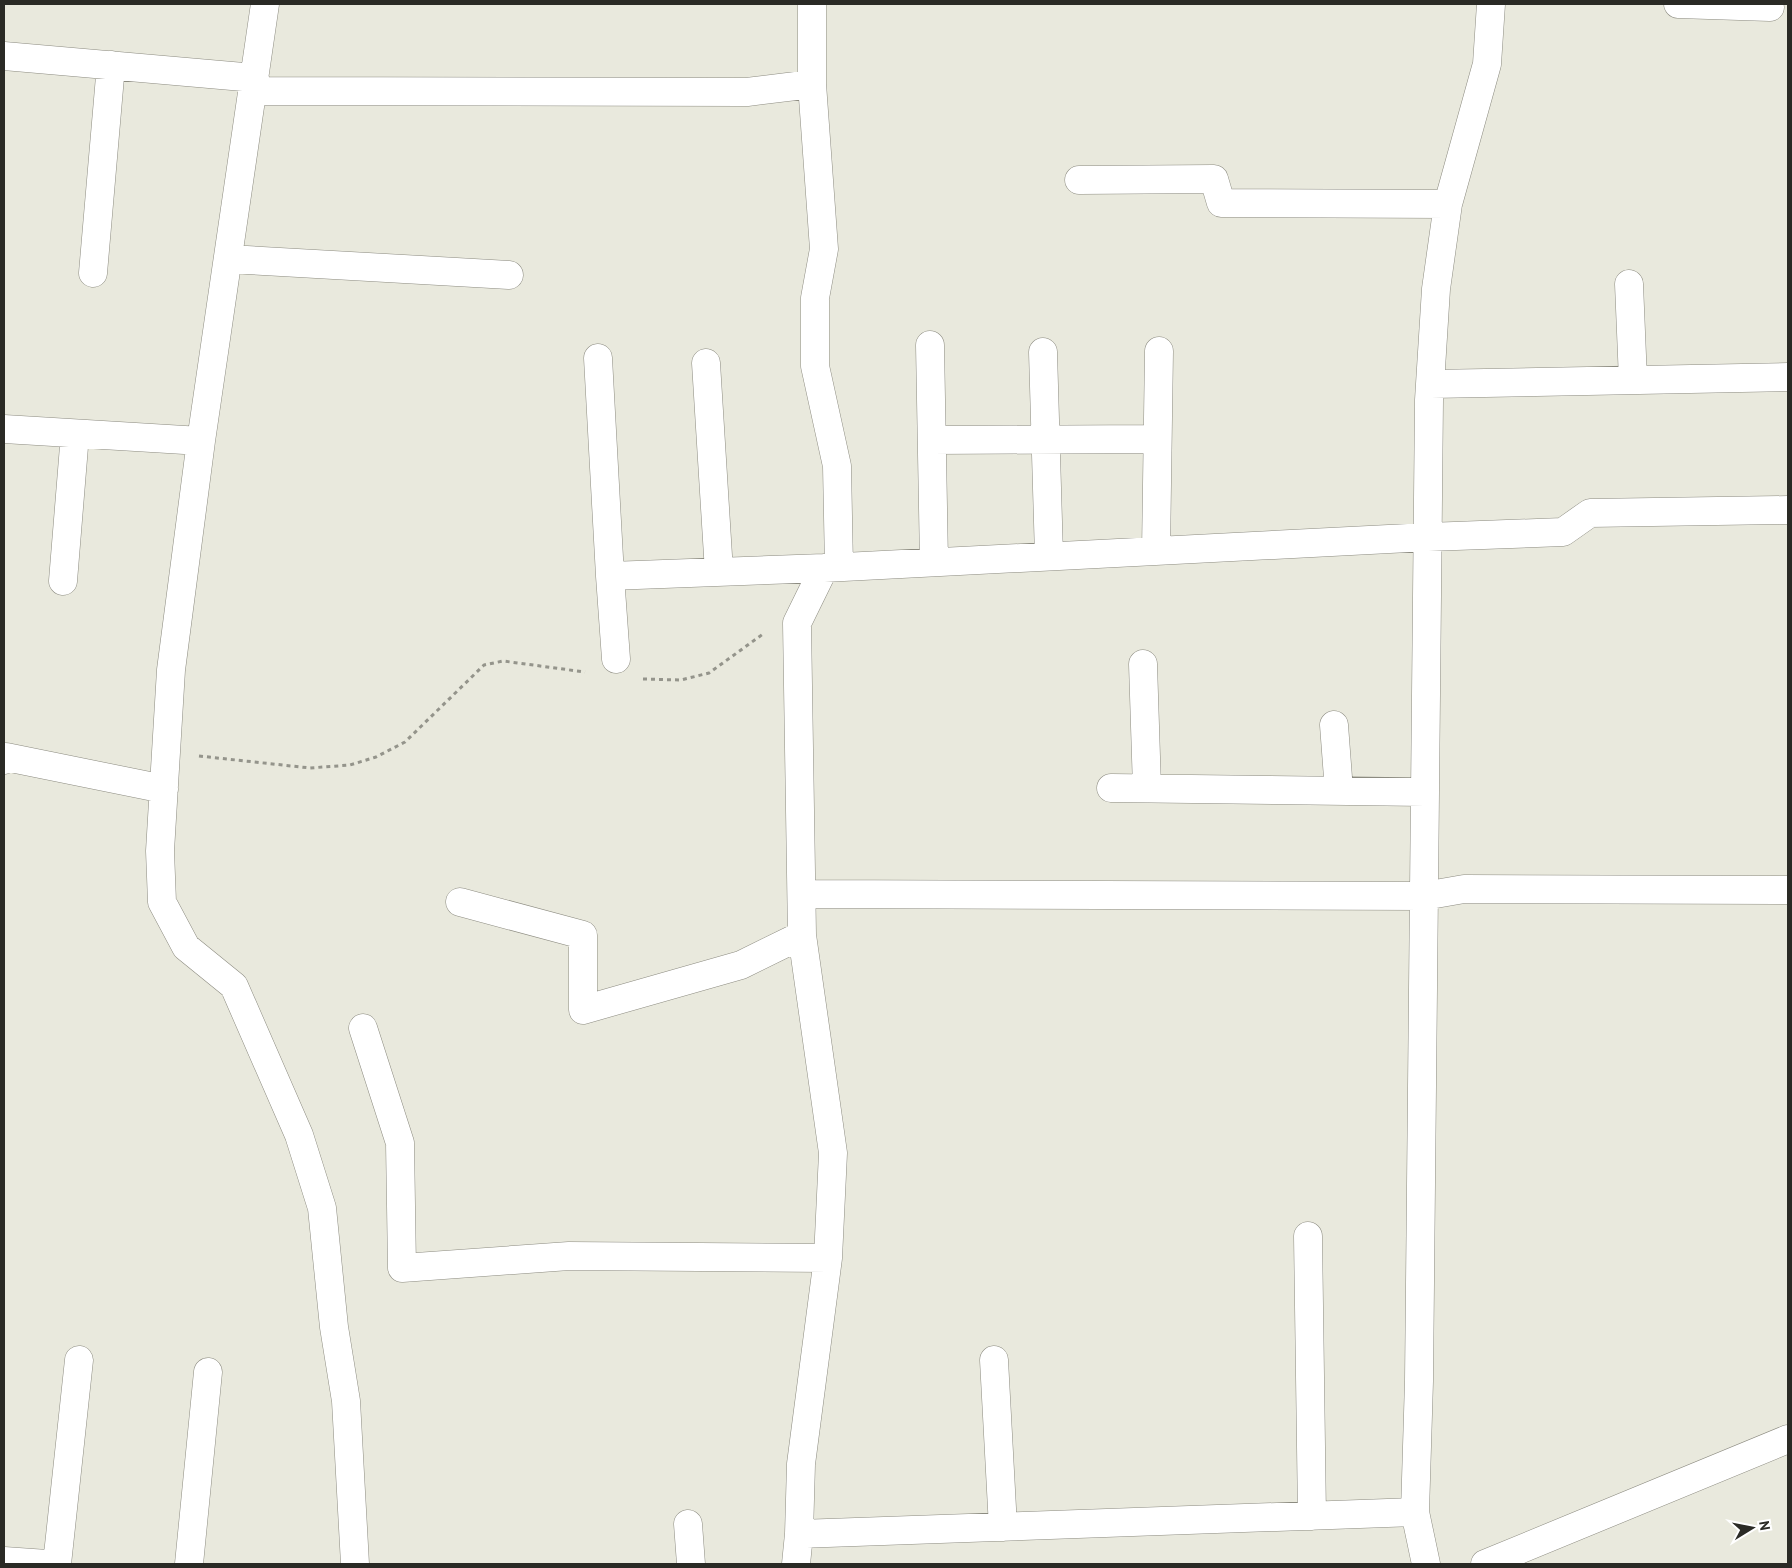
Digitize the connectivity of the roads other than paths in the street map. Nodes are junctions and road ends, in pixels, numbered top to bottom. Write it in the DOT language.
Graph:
graph roads {
  1 [pos="265,4"];
  2 [pos="812,4"];
  3 [pos="1491,4"];
  4 [pos="1678,4"];
  5 [pos="1770,7"];
  6 [pos="4,56"];
  7 [pos="111,65"];
  8 [pos="254,84"];
  9 [pos="812,84"];
  10 [pos="1079,180"];
  11 [pos="1448,204"];
  12 [pos="229,259"];
  13 [pos="94,273"];
  14 [pos="509,275"];
  15 [pos="1629,284"];
  16 [pos="930,345"];
  17 [pos="1159,351"];
  18 [pos="1043,352"];
  19 [pos="598,358"];
  20 [pos="706,363"];
  21 [pos="1788,377"];
  22 [pos="1633,380"];
  23 [pos="1430,384"];
  24 [pos="4,429"];
  25 [pos="75,434"];
  26 [pos="1046,439"];
  27 [pos="1157,439"];
  28 [pos="932,440"];
  29 [pos="201,441"];
  30 [pos="1788,510"];
  31 [pos="1428,536"];
  32 [pos="1156,551"];
  33 [pos="1050,556"];
  34 [pos="934,562"];
  35 [pos="831,568"];
  36 [pos="719,572"];
  37 [pos="610,576"];
  38 [pos="63,581"];
  39 [pos="616,658"];
  40 [pos="1143,664"];
  41 [pos="1334,725"];
  42 [pos="5,758"];
  43 [pos="1111,788"];
  44 [pos="1147,788"];
  45 [pos="164,789"];
  46 [pos="1339,791"];
  47 [pos="1425,792"];
  48 [pos="1788,890"];
  49 [pos="802,894"];
  50 [pos="1424,896"];
  51 [pos="460,902"];
  52 [pos="802,935"];
  53 [pos="363,1028"];
  54 [pos="1308,1236"];
  55 [pos="828,1258"];
  56 [pos="79,1360"];
  57 [pos="994,1360"];
  58 [pos="208,1372"];
  59 [pos="1788,1439"];
  60 [pos="1415,1512"];
  61 [pos="1312,1516"];
  62 [pos="688,1524"];
  63 [pos="1003,1527"];
  64 [pos="799,1534"];
  65 [pos="4,1560"];
  66 [pos="47,1564"];
  67 [pos="57,1564"];
  68 [pos="189,1564"];
  69 [pos="355,1564"];
  70 [pos="691,1564"];
  71 [pos="796,1564"];
  72 [pos="1426,1564"];
  73 [pos="1484,1564"];
  1 -- 8 [label="street"];
  2 -- 9 [label="street"];
  3 -- 11 [label="street"];
  4 -- 5 [label="street"];
  6 -- 7 [label="street"];
  7 -- 8 [label="street"];
  7 -- 13 [label="street"];
  8 -- 9 [label="street"];
  8 -- 12 [label="street"];
  9 -- 35 [label="street"];
  10 -- 11 [label="street"];
  11 -- 23 [label="street"];
  12 -- 14 [label="street"];
  12 -- 29 [label="street"];
  15 -- 22 [label="street"];
  16 -- 28 [label="street"];
  17 -- 27 [label="street"];
  18 -- 26 [label="street"];
  19 -- 37 [label="street"];
  20 -- 36 [label="street"];
  21 -- 22 [label="street"];
  22 -- 23 [label="street"];
  23 -- 31 [label="street"];
  24 -- 25 [label="street"];
  25 -- 29 [label="street"];
  25 -- 38 [label="street"];
  26 -- 27 [label="street"];
  26 -- 28 [label="street"];
  26 -- 33 [label="street"];
  27 -- 32 [label="street"];
  28 -- 34 [label="street"];
  29 -- 45 [label="street"];
  30 -- 31 [label="street"];
  31 -- 32 [label="street"];
  31 -- 47 [label="street"];
  32 -- 33 [label="street"];
  33 -- 34 [label="street"];
  34 -- 35 [label="street"];
  35 -- 36 [label="street"];
  35 -- 49 [label="street"];
  36 -- 37 [label="street"];
  37 -- 39 [label="street"];
  40 -- 44 [label="street"];
  41 -- 46 [label="street"];
  42 -- 45 [label="street"];
  43 -- 44 [label="street"];
  44 -- 46 [label="street"];
  45 -- 69 [label="street"];
  46 -- 47 [label="street"];
  47 -- 50 [label="street"];
  48 -- 50 [label="street"];
  49 -- 50 [label="street"];
  49 -- 52 [label="street"];
  50 -- 60 [label="street"];
  51 -- 52 [label="street"];
  52 -- 55 [label="street"];
  53 -- 55 [label="street"];
  54 -- 61 [label="street"];
  55 -- 64 [label="street"];
  56 -- 67 [label="street"];
  57 -- 63 [label="street"];
  58 -- 68 [label="street"];
  59 -- 73 [label="street"];
  60 -- 61 [label="street"];
  60 -- 72 [label="street"];
  61 -- 63 [label="street"];
  62 -- 70 [label="street"];
  63 -- 64 [label="street"];
  64 -- 71 [label="street"];
  65 -- 66 [label="street"];
}
